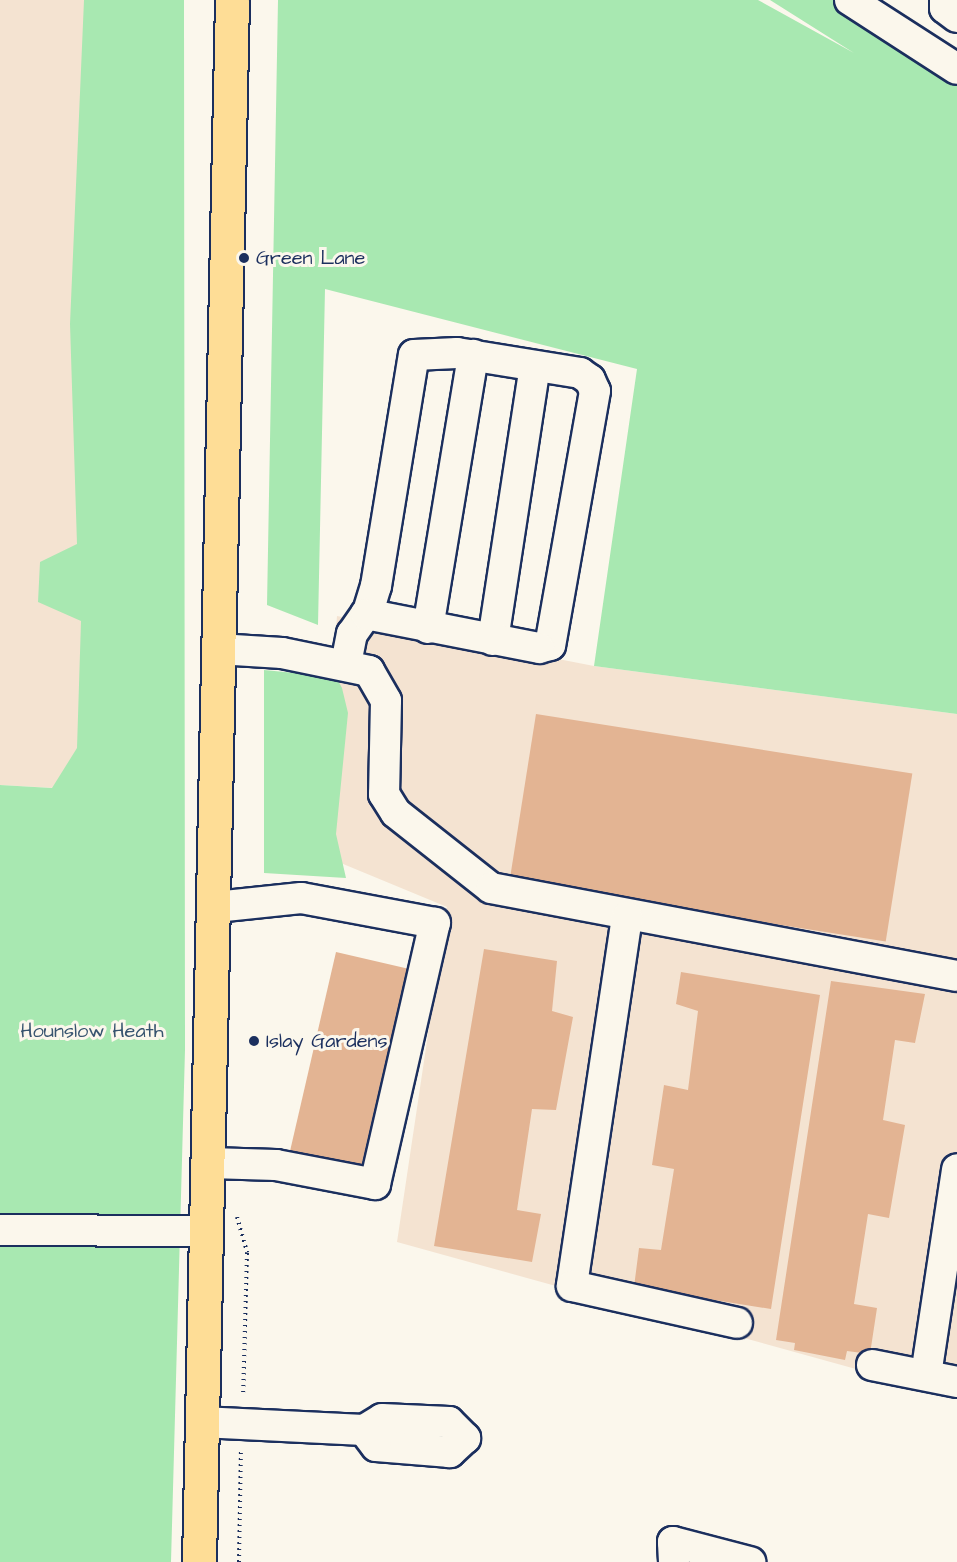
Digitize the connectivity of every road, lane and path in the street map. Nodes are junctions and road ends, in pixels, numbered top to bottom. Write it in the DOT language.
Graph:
graph roads {
  1 [pos="232,0"];
  2 [pos="945,0"];
  3 [pos="864,4"];
  4 [pos="957,17"];
  5 [pos="957,69"];
  6 [pos="473,355"];
  7 [pos="535,366"];
  8 [pos="366,614"];
  9 [pos="428,628"];
  10 [pos="494,640"];
  11 [pos="218,649"];
  12 [pos="346,664"];
  13 [pos="215,907"];
  14 [pos="627,917"];
  15 [pos="957,975"];
  16 [pos="210,1163"];
  17 [pos="957,1169"];
  18 [pos="0,1230"];
  19 [pos="207,1231"];
  20 [pos="737,1323"];
  21 [pos="872,1365"];
  22 [pos="926,1375"];
  23 [pos="957,1382"];
  24 [pos="201,1422"];
  25 [pos="364,1430"];
  26 [pos="199,1562"];
  27 [pos="674,1562"];
  28 [pos="750,1562"];
  1 -- 11 [label="main road"];
  2 -- 4 [label="street"];
  3 -- 5 [label="street"];
  6 -- 7 [label="street"];
  6 -- 8 [label="street"];
  6 -- 9 [label="street"];
  7 -- 10 [label="street"];
  7 -- 10 [label="street"];
  8 -- 9 [label="street"];
  8 -- 12 [label="street"];
  9 -- 10 [label="street"];
  11 -- 12 [label="street"];
  11 -- 13 [label="main road"];
  12 -- 14 [label="street"];
  13 -- 16 [label="main road"];
  13 -- 16 [label="street"];
  14 -- 15 [label="street"];
  14 -- 20 [label="street"];
  16 -- 19 [label="main road"];
  17 -- 22 [label="street"];
  18 -- 19 [label="street"];
  19 -- 24 [label="main road"];
  21 -- 22 [label="street"];
  22 -- 23 [label="street"];
  24 -- 25 [label="street"];
  24 -- 26 [label="main road"];
  27 -- 28 [label="street"];
}
